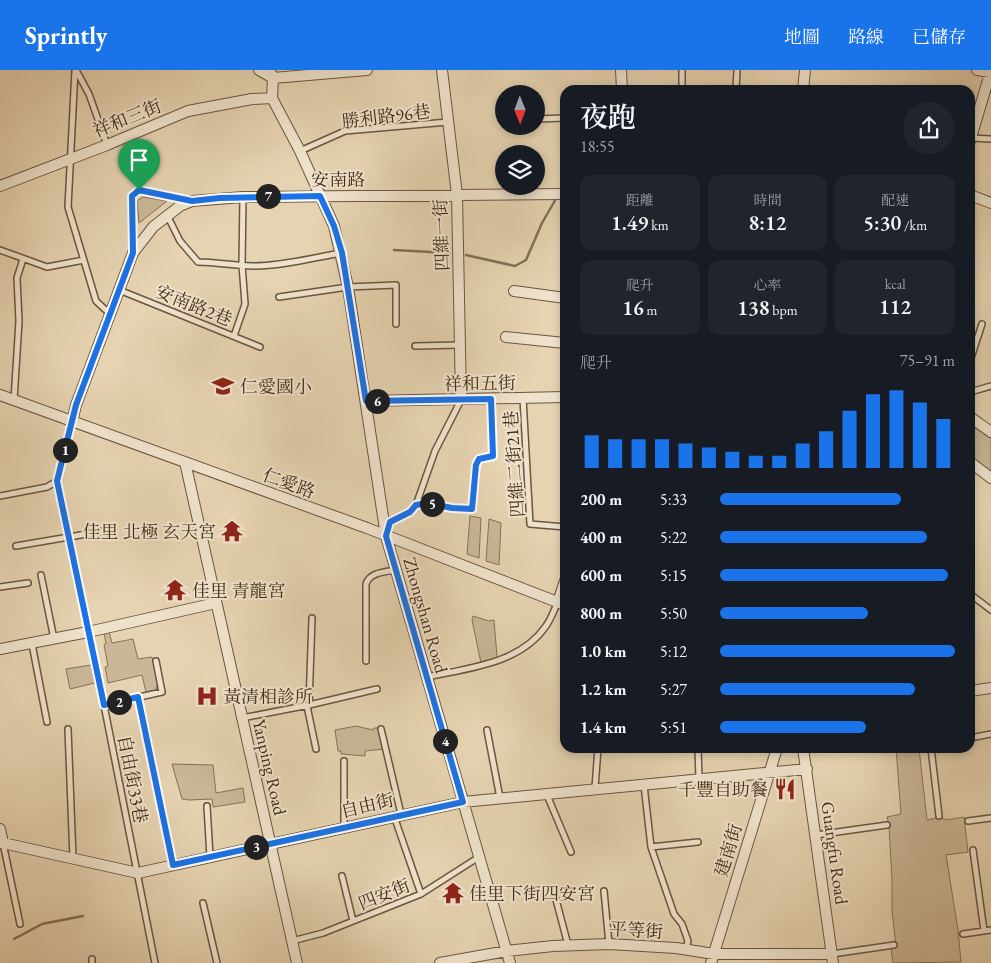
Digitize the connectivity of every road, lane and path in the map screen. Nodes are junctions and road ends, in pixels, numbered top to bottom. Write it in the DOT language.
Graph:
graph roads {
  1 [pos="76,70"];
  2 [pos="259,70"];
  3 [pos="368,70"];
  4 [pos="442,70"];
  5 [pos="621,70"];
  6 [pos="682,70"];
  7 [pos="737,70"];
  8 [pos="805,70"];
  9 [pos="977,70"];
  10 [pos="990,71"];
  11 [pos="271,74"];
  12 [pos="622,85"];
  13 [pos="682,85"];
  14 [pos="736,85"];
  15 [pos="804,85"];
  16 [pos="272,98"];
  17 [pos="975,116"];
  18 [pos="545,118"];
  19 [pos="560,118"];
  20 [pos="448,122"];
  21 [pos="991,139"];
  22 [pos="975,140"];
  23 [pos="107,145"];
  24 [pos="300,151"];
  25 [pos="71,158"];
  26 [pos="0,186"];
  27 [pos="560,194"];
  28 [pos="457,195"];
  29 [pos="320,196"];
  30 [pos="243,197"];
  31 [pos="975,197"];
  32 [pos="192,201"];
  33 [pos="991,203"];
  34 [pos="167,215"];
  35 [pos="0,250"];
  36 [pos="133,253"];
  37 [pos="342,253"];
  38 [pos="23,259"];
  39 [pos="84,260"];
  40 [pos="242,265"];
  41 [pos="348,287"];
  42 [pos="119,290"];
  43 [pos="514,291"];
  44 [pos="560,297"];
  45 [pos="280,298"];
  46 [pos="110,314"];
  47 [pos="396,324"];
  48 [pos="982,324"];
  49 [pos="234,336"];
  50 [pos="506,337"];
  51 [pos="560,342"];
  52 [pos="460,345"];
  53 [pos="415,346"];
  54 [pos="975,346"];
  55 [pos="260,347"];
  56 [pos="991,386"];
  57 [pos="975,391"];
  58 [pos="0,395"];
  59 [pos="560,397"];
  60 [pos="522,398"];
  61 [pos="461,399"];
  62 [pos="491,399"];
  63 [pos="14,400"];
  64 [pos="366,401"];
  65 [pos="975,421"];
  66 [pos="72,422"];
  67 [pos="991,432"];
  68 [pos="185,462"];
  69 [pos="975,466"];
  70 [pos="991,478"];
  71 [pos="57,481"];
  72 [pos="0,496"];
  73 [pos="416,505"];
  74 [pos="560,527"];
  75 [pos="110,530"];
  76 [pos="386,536"];
  77 [pos="68,537"];
  78 [pos="16,546"];
  79 [pos="396,570"];
  80 [pos="41,575"];
  81 [pos="28,583"];
  82 [pos="0,587"];
  83 [pos="975,598"];
  84 [pos="216,603"];
  85 [pos="560,603"];
  86 [pos="560,605"];
  87 [pos="991,610"];
  88 [pos="312,618"];
  89 [pos="88,632"];
  90 [pos="55,639"];
  91 [pos="32,644"];
  92 [pos="0,649"];
  93 [pos="156,661"];
  94 [pos="366,661"];
  95 [pos="426,677"];
  96 [pos="991,688"];
  97 [pos="377,689"];
  98 [pos="975,690"];
  99 [pos="138,697"];
  100 [pos="104,705"];
  101 [pos="308,706"];
  102 [pos="242,718"];
  103 [pos="47,722"];
  104 [pos="68,729"];
  105 [pos="381,729"];
  106 [pos="487,730"];
  107 [pos="991,734"];
  108 [pos="975,737"];
  109 [pos="316,749"];
  110 [pos="598,753"];
  111 [pos="698,753"];
  112 [pos="776,753"];
  113 [pos="804,753"];
  114 [pos="931,753"];
  115 [pos="344,761"];
  116 [pos="807,769"];
  117 [pos="769,773"];
  118 [pos="699,780"];
  119 [pos="644,784"];
  120 [pos="595,788"];
  121 [pos="546,794"];
  122 [pos="500,798"];
  123 [pos="463,802"];
  124 [pos="207,806"];
  125 [pos="398,815"];
  126 [pos="939,816"];
  127 [pos="991,818"];
  128 [pos="968,821"];
  129 [pos="887,825"];
  130 [pos="344,827"];
  131 [pos="0,828"];
  132 [pos="816,835"];
  133 [pos="698,842"];
  134 [pos="2,843"];
  135 [pos="271,844"];
  136 [pos="651,847"];
  137 [pos="973,850"];
  138 [pos="571,852"];
  139 [pos="210,857"];
  140 [pos="479,857"];
  141 [pos="73,859"];
  142 [pos="173,865"];
  143 [pos="138,873"];
  144 [pos="342,876"];
  145 [pos="604,891"];
  146 [pos="554,892"];
  147 [pos="421,894"];
  148 [pos="203,903"];
  149 [pos="353,921"];
  150 [pos="20,924"];
  151 [pos="991,930"];
  152 [pos="984,931"];
  153 [pos="963,934"];
  154 [pos="292,941"];
  155 [pos="609,944"];
  156 [pos="894,945"];
  157 [pos="568,946"];
  158 [pos="686,950"];
  159 [pos="507,951"];
  160 [pos="832,958"];
  161 [pos="713,959"];
  162 [pos="155,963"];
  163 [pos="217,963"];
  164 [pos="297,963"];
  165 [pos="440,963"];
  166 [pos="510,963"];
  1 -- 23 [label="lane"];
  1 -- 25 [label="lane"];
  2 -- 11 [label="street"];
  3 -- 11 [label="street"];
  4 -- 20 [label="street, 四維一街"];
  5 -- 12 [label="street"];
  6 -- 13 [label="lane"];
  7 -- 14 [label="lane"];
  8 -- 15 [label="street"];
  9 -- 10 [label="street"];
  10 -- 17 [label="street"];
  11 -- 16 [label="street"];
  16 -- 23 [label="street, 祥和三街"];
  16 -- 24 [label="street, Zhongshan Road"];
  18 -- 19 [label="lane"];
  20 -- 24 [label="lane, 勝利路96巷"];
  20 -- 28 [label="street, 四維一街"];
  21 -- 22 [label="lane"];
  23 -- 25 [label="street, 祥和三街"];
  24 -- 29 [label="street, Zhongshan Road"];
  25 -- 26 [label="street, 祥和三街"];
  25 -- 39 [label="lane"];
  27 -- 28 [label="street, 安南路"];
  28 -- 29 [label="street, 安南路"];
  28 -- 52 [label="street, 四維一街"];
  29 -- 30 [label="street, 安南路"];
  29 -- 37 [label="street, Zhongshan Road"];
  30 -- 32 [label="street, 安南路"];
  30 -- 40 [label="lane"];
  31 -- 33 [label="street"];
  32 -- 34 [label="street, 安南路"];
  32 -- 36 [label="lane"];
  34 -- 36 [label="street, 安南路"];
  34 -- 40 [label="lane"];
  35 -- 38 [label="lane"];
  36 -- 42 [label="street, 安南路"];
  37 -- 40 [label="lane"];
  37 -- 41 [label="street, Zhongshan Road"];
  38 -- 39 [label="lane"];
  38 -- 63 [label="lane"];
  39 -- 46 [label="lane"];
  40 -- 49 [label="lane"];
  41 -- 45 [label="lane"];
  41 -- 47 [label="lane"];
  41 -- 64 [label="street, Zhongshan Road"];
  42 -- 46 [label="street, 安南路"];
  42 -- 49 [label="lane, 安南路2巷"];
  43 -- 44 [label="street"];
  46 -- 66 [label="street, 安南路"];
  48 -- 54 [label="lane"];
  49 -- 55 [label="lane, 安南路2巷"];
  50 -- 51 [label="street"];
  52 -- 53 [label="lane"];
  52 -- 61 [label="street, 四維一街"];
  56 -- 57 [label="lane"];
  58 -- 63 [label="street, 仁愛路"];
  59 -- 60 [label="street, 祥和五街"];
  60 -- 62 [label="street, 祥和五街"];
  60 -- 74 [label="lane, 四維二街21巷"];
  61 -- 62 [label="street, 祥和五街"];
  61 -- 64 [label="street, 祥和五街"];
  61 -- 73 [label="lane"];
  62 -- 73 [label="lane"];
  63 -- 66 [label="street, 仁愛路"];
  64 -- 76 [label="street, Zhongshan Road"];
  65 -- 67 [label="street"];
  66 -- 68 [label="street, 仁愛路"];
  66 -- 71 [label="lane"];
  68 -- 76 [label="street, 仁愛路"];
  68 -- 84 [label="street, Yanping Road"];
  69 -- 70 [label="street"];
  71 -- 72 [label="lane"];
  71 -- 77 [label="lane, 自由街33巷"];
  73 -- 76 [label="lane"];
  75 -- 77 [label="lane"];
  76 -- 79 [label="street, Zhongshan Road"];
  76 -- 85 [label="street, 仁愛路"];
  77 -- 78 [label="lane"];
  77 -- 89 [label="lane, 自由街33巷"];
  79 -- 94 [label="lane"];
  79 -- 95 [label="street, Zhongshan Road"];
  80 -- 90 [label="lane"];
  81 -- 82 [label="lane"];
  83 -- 87 [label="lane"];
  84 -- 89 [label="street"];
  84 -- 102 [label="street, Yanping Road"];
  86 -- 95 [label="lane"];
  88 -- 101 [label="lane"];
  89 -- 90 [label="street"];
  89 -- 100 [label="lane, 自由街33巷"];
  90 -- 91 [label="street"];
  91 -- 92 [label="street"];
  91 -- 103 [label="lane"];
  93 -- 99 [label="lane"];
  95 -- 123 [label="street, Zhongshan Road"];
  96 -- 98 [label="street"];
  97 -- 101 [label="lane"];
  99 -- 100 [label="lane"];
  99 -- 142 [label="lane"];
  100 -- 143 [label="lane, 自由街33巷"];
  101 -- 102 [label="lane"];
  101 -- 109 [label="lane"];
  102 -- 135 [label="street, Yanping Road"];
  104 -- 141 [label="lane"];
  105 -- 125 [label="lane"];
  106 -- 122 [label="lane"];
  107 -- 108 [label="lane"];
  110 -- 120 [label="lane"];
  111 -- 118 [label="lane"];
  112 -- 117 [label="street, 建南街"];
  113 -- 116 [label="street, Guangfu Road"];
  114 -- 126 [label="lane"];
  115 -- 130 [label="lane"];
  116 -- 117 [label="street, 自由街"];
  116 -- 132 [label="street, Guangfu Road"];
  117 -- 118 [label="street, 自由街"];
  117 -- 161 [label="street, 建南街"];
  118 -- 119 [label="street, 自由街"];
  119 -- 120 [label="street, 自由街"];
  119 -- 136 [label="lane"];
  120 -- 121 [label="street, 自由街"];
  121 -- 122 [label="street, 自由街"];
  121 -- 138 [label="lane"];
  122 -- 123 [label="street, 自由街"];
  123 -- 125 [label="street, 自由街"];
  123 -- 140 [label="street, Zhongshan Road"];
  124 -- 139 [label="lane"];
  125 -- 130 [label="street, 自由街"];
  125 -- 147 [label="lane"];
  127 -- 128 [label="lane"];
  129 -- 132 [label="lane"];
  130 -- 135 [label="street, 自由街"];
  131 -- 134 [label="street"];
  132 -- 160 [label="street, Guangfu Road"];
  133 -- 136 [label="lane"];
  134 -- 141 [label="street, 自由街"];
  134 -- 150 [label="lane"];
  135 -- 139 [label="street, 自由街"];
  135 -- 154 [label="street, Yanping Road"];
  136 -- 158 [label="lane"];
  137 -- 152 [label="lane"];
  139 -- 142 [label="street, 自由街"];
  140 -- 147 [label="lane, 四安街"];
  140 -- 159 [label="street, Zhongshan Road"];
  141 -- 143 [label="street, 自由街"];
  142 -- 143 [label="street, 自由街"];
  143 -- 162 [label="lane, 自由街33巷"];
  144 -- 149 [label="lane"];
  145 -- 155 [label="lane"];
  146 -- 157 [label="lane"];
  147 -- 149 [label="lane, 四安街"];
  148 -- 163 [label="lane"];
  149 -- 154 [label="lane, 四安街"];
  151 -- 152 [label="lane"];
  152 -- 153 [label="lane"];
  154 -- 164 [label="street, Yanping Road"];
  155 -- 157 [label="street, 平等街"];
  155 -- 158 [label="street, 平等街"];
  156 -- 160 [label="lane"];
  157 -- 159 [label="street, 平等街"];
  158 -- 161 [label="street, 平等街"];
  159 -- 165 [label="street, 平等街"];
  159 -- 166 [label="street, Zhongshan Road"];
  160 -- 161 [label="street, 平等街"];
}
